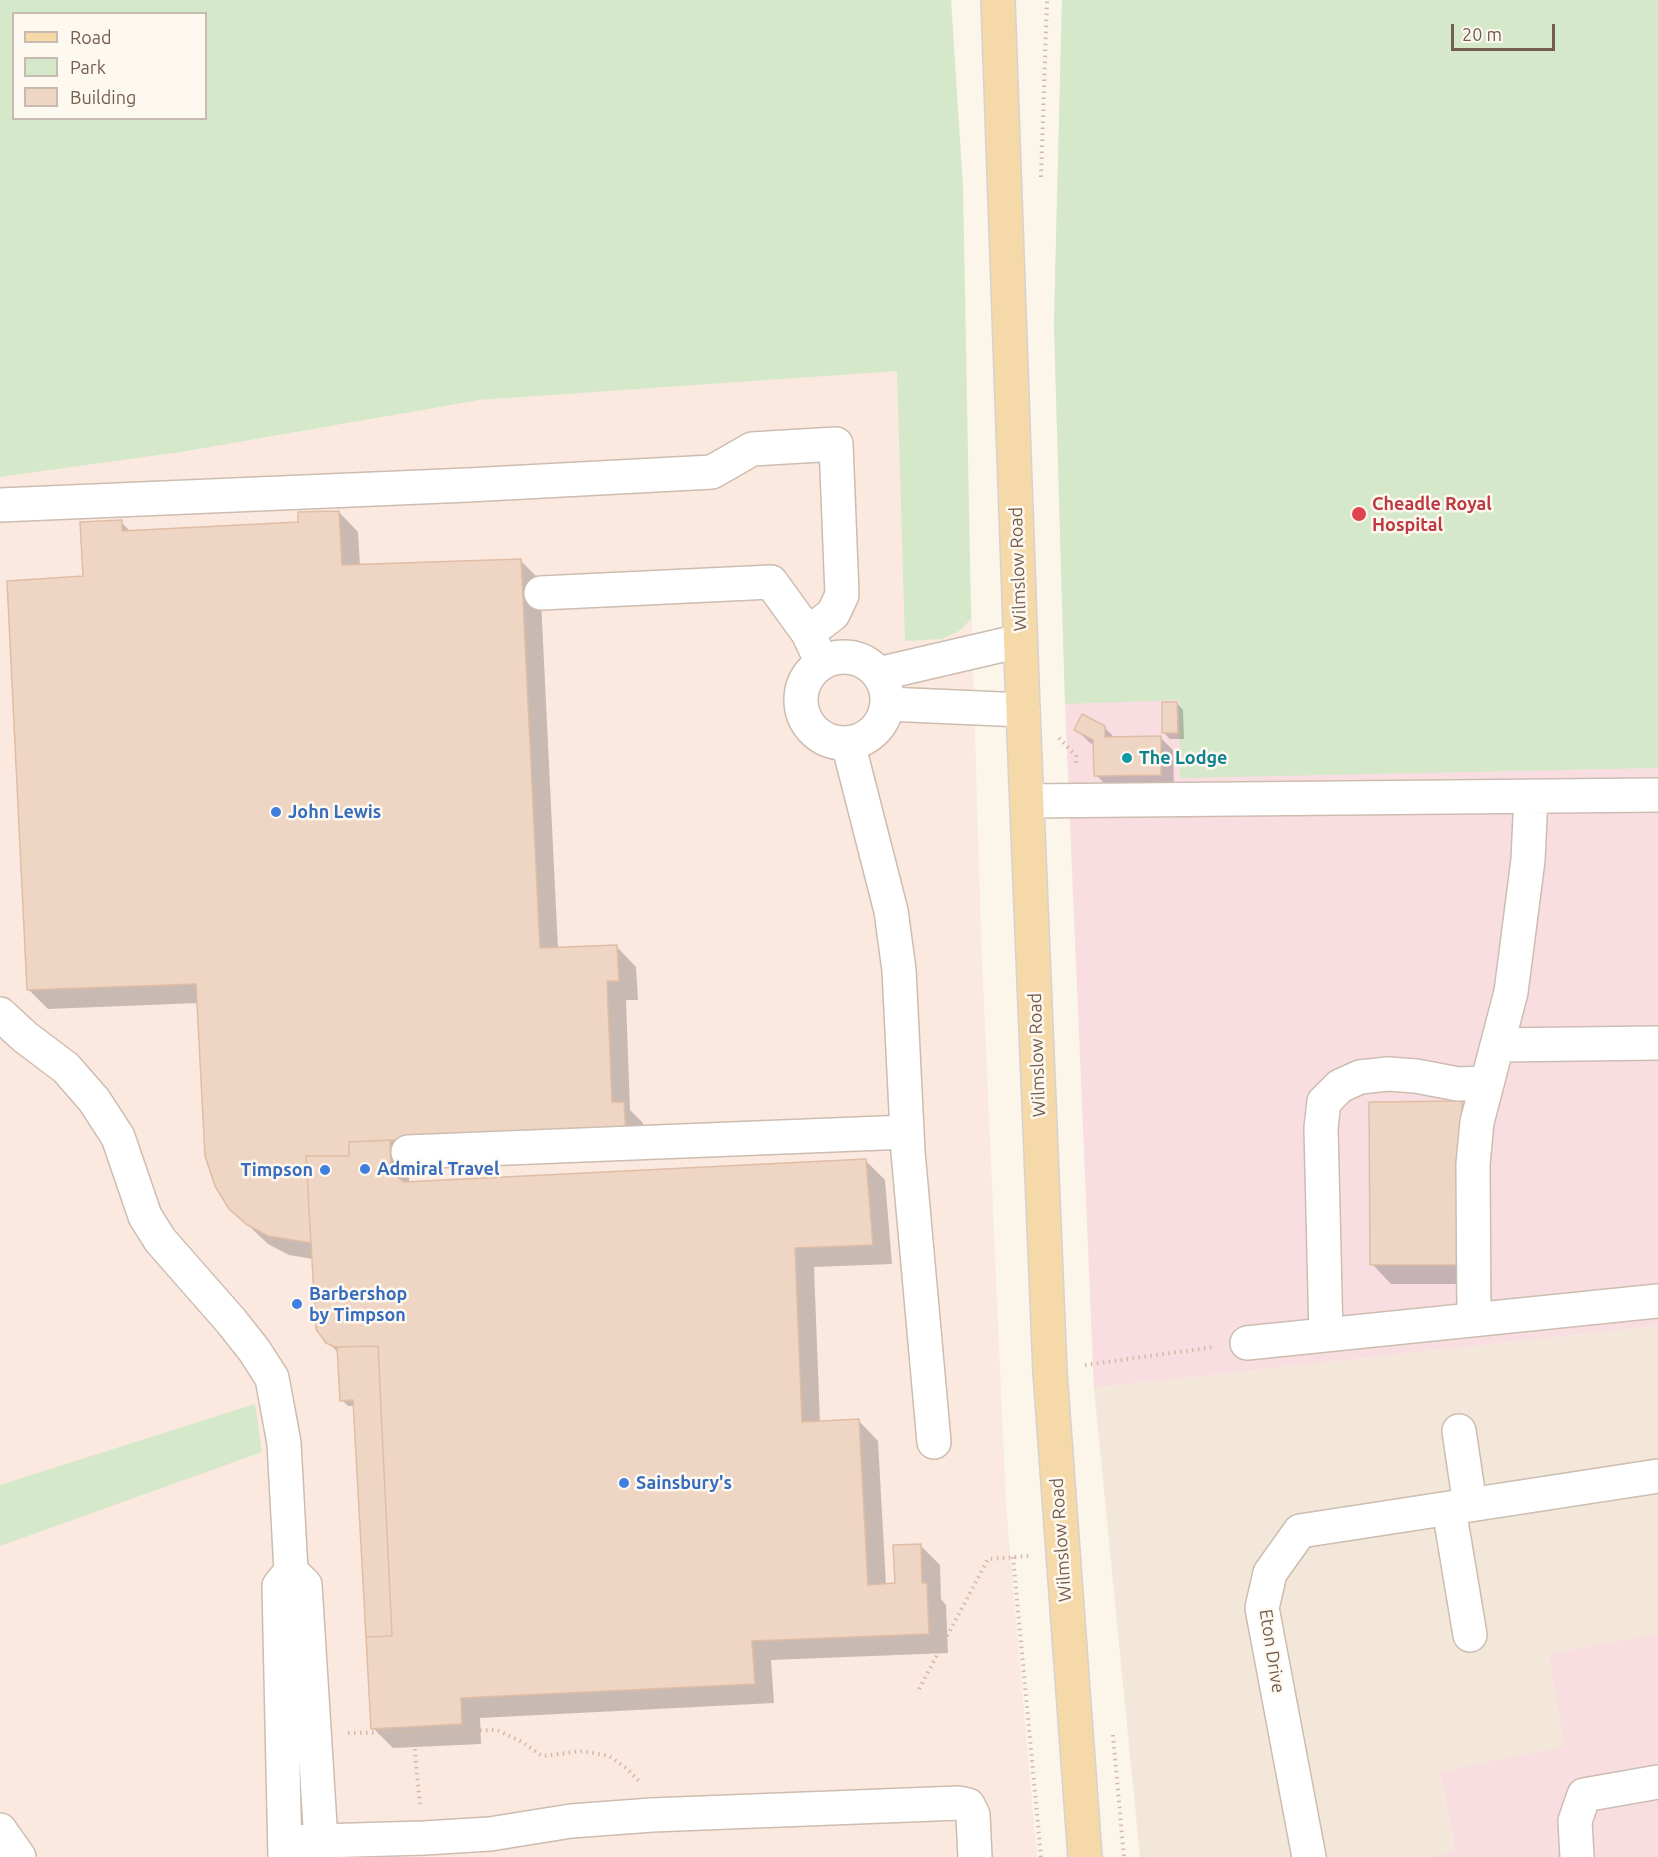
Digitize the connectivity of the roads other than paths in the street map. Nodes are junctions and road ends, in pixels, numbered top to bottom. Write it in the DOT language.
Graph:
graph roads {
  1 [pos="998,0"];
  2 [pos="1019,0"];
  3 [pos="1006,252"];
  4 [pos="0,505"];
  5 [pos="540,592"];
  6 [pos="808,633"];
  7 [pos="1020,641"];
  8 [pos="822,663"];
  9 [pos="882,689"];
  10 [pos="1023,710"];
  11 [pos="848,743"];
  12 [pos="1658,795"];
  13 [pos="1532,796"];
  14 [pos="1027,801"];
  15 [pos="0,1014"];
  16 [pos="1658,1043"];
  17 [pos="1498,1046"];
  18 [pos="1486,1083"];
  19 [pos="907,1132"];
  20 [pos="408,1152"];
  21 [pos="1658,1300"];
  22 [pos="1474,1319"];
  23 [pos="1326,1335"];
  24 [pos="1247,1343"];
  25 [pos="1459,1431"];
  26 [pos="934,1442"];
  27 [pos="1658,1476"];
  28 [pos="1460,1507"];
  29 [pos="291,1571"];
  30 [pos="1470,1635"];
  31 [pos="1658,1782"];
  32 [pos="0,1830"];
  33 [pos="285,1849"];
  34 [pos="321,1849"];
  35 [pos="19,1857"];
  36 [pos="975,1857"];
  37 [pos="1085,1857"];
  38 [pos="1309,1857"];
  39 [pos="1577,1857"];
  1 -- 3 [label="main road, Wilmslow Road"];
  2 -- 3 [label="main road, Wilmslow Road"];
  3 -- 7 [label="main road, Wilmslow Road"];
  4 -- 6 [label="street"];
  5 -- 6 [label="street"];
  6 -- 8 [label="street"];
  7 -- 9 [label="street"];
  7 -- 10 [label="main road, Wilmslow Road"];
  8 -- 9 [label="street"];
  8 -- 11 [label="street"];
  9 -- 10 [label="street"];
  9 -- 11 [label="street"];
  10 -- 14 [label="main road, Wilmslow Road"];
  11 -- 19 [label="street"];
  12 -- 13 [label="street"];
  13 -- 14 [label="street"];
  13 -- 17 [label="street"];
  14 -- 37 [label="main road, Wilmslow Road"];
  15 -- 29 [label="street"];
  16 -- 17 [label="street"];
  17 -- 18 [label="street"];
  18 -- 22 [label="street"];
  18 -- 23 [label="street"];
  19 -- 20 [label="street"];
  19 -- 26 [label="street"];
  21 -- 22 [label="street"];
  22 -- 23 [label="street"];
  23 -- 24 [label="street"];
  25 -- 28 [label="street"];
  27 -- 28 [label="street, Eton Drive"];
  28 -- 30 [label="street"];
  28 -- 38 [label="street, Eton Drive"];
  29 -- 33 [label="street"];
  29 -- 34 [label="street"];
  31 -- 39 [label="street"];
  32 -- 35 [label="street"];
  33 -- 34 [label="street"];
  34 -- 36 [label="street"];
}
